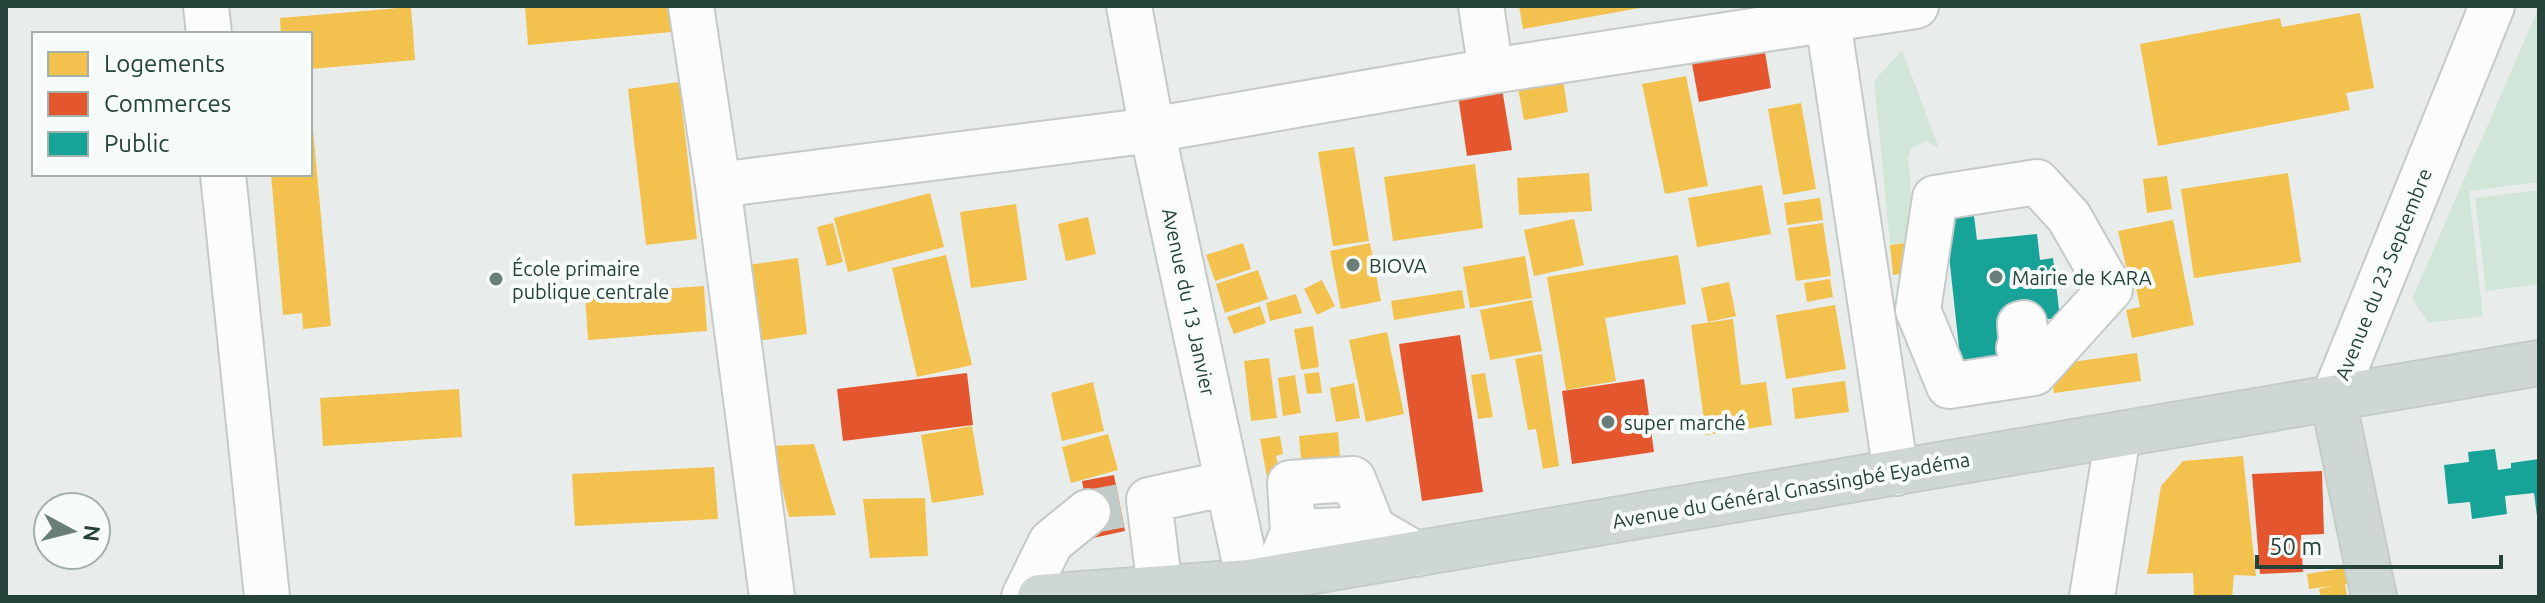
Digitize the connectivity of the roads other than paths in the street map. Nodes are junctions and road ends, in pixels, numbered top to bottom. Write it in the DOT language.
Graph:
graph roads {
  1 [pos="206,6"];
  2 [pos="691,6"];
  3 [pos="1129,6"];
  4 [pos="1481,6"];
  5 [pos="1916,6"];
  6 [pos="2492,6"];
  7 [pos="1828,21"];
  8 [pos="209,32"];
  9 [pos="1491,71"];
  10 [pos="1152,130"];
  11 [pos="223,176"];
  12 [pos="718,185"];
  13 [pos="1871,309"];
  14 [pos="1918,310"];
  15 [pos="2539,363"];
  16 [pos="2333,399"];
  17 [pos="2118,435"];
  18 [pos="1896,473"];
  19 [pos="1228,483"];
  20 [pos="1119,506"];
  21 [pos="1416,554"];
  22 [pos="1259,585"];
  23 [pos="1160,589"];
  24 [pos="267,597"];
  25 [pos="772,597"];
  26 [pos="1024,597"];
  27 [pos="1040,597"];
  28 [pos="2092,597"];
  29 [pos="2374,597"];
  1 -- 8 [label="street"];
  2 -- 12 [label="street"];
  3 -- 10 [label="street, Avenue du 13 Janvier"];
  4 -- 9 [label="street"];
  5 -- 7 [label="street"];
  6 -- 16 [label="street, Avenue du 23 Septembre"];
  7 -- 9 [label="street"];
  7 -- 13 [label="street"];
  9 -- 10 [label="street"];
  10 -- 12 [label="street"];
  10 -- 19 [label="street, Avenue du 13 Janvier"];
  11 -- 24 [label="street"];
  12 -- 25 [label="street"];
  13 -- 14 [label="street"];
  13 -- 18 [label="street"];
  14 -- 14 [label="street"];
  15 -- 16 [label="main road, Avenue du Général Gnassingbé Eyadéma"];
  16 -- 17 [label="main road, Avenue du Général Gnassingbé Eyadéma"];
  16 -- 29 [label="main road, Avenue du 23 Septembre"];
  17 -- 18 [label="main road, Avenue du Général Gnassingbé Eyadéma"];
  17 -- 28 [label="street"];
  18 -- 21 [label="main road, Avenue du Général Gnassingbé Eyadéma"];
  19 -- 20 [label="street"];
  19 -- 22 [label="street, Avenue du 13 Janvier"];
  20 -- 23 [label="street"];
  20 -- 26 [label="street"];
  21 -- 22 [label="main road, Avenue du Général Gnassingbé Eyadéma"];
  21 -- 22 [label="street"];
  22 -- 23 [label="main road, Avenue du Général Gnassingbé Eyadéma"];
  23 -- 27 [label="main road, Avenue du Général Gnassingbé Eyadéma"];
}
